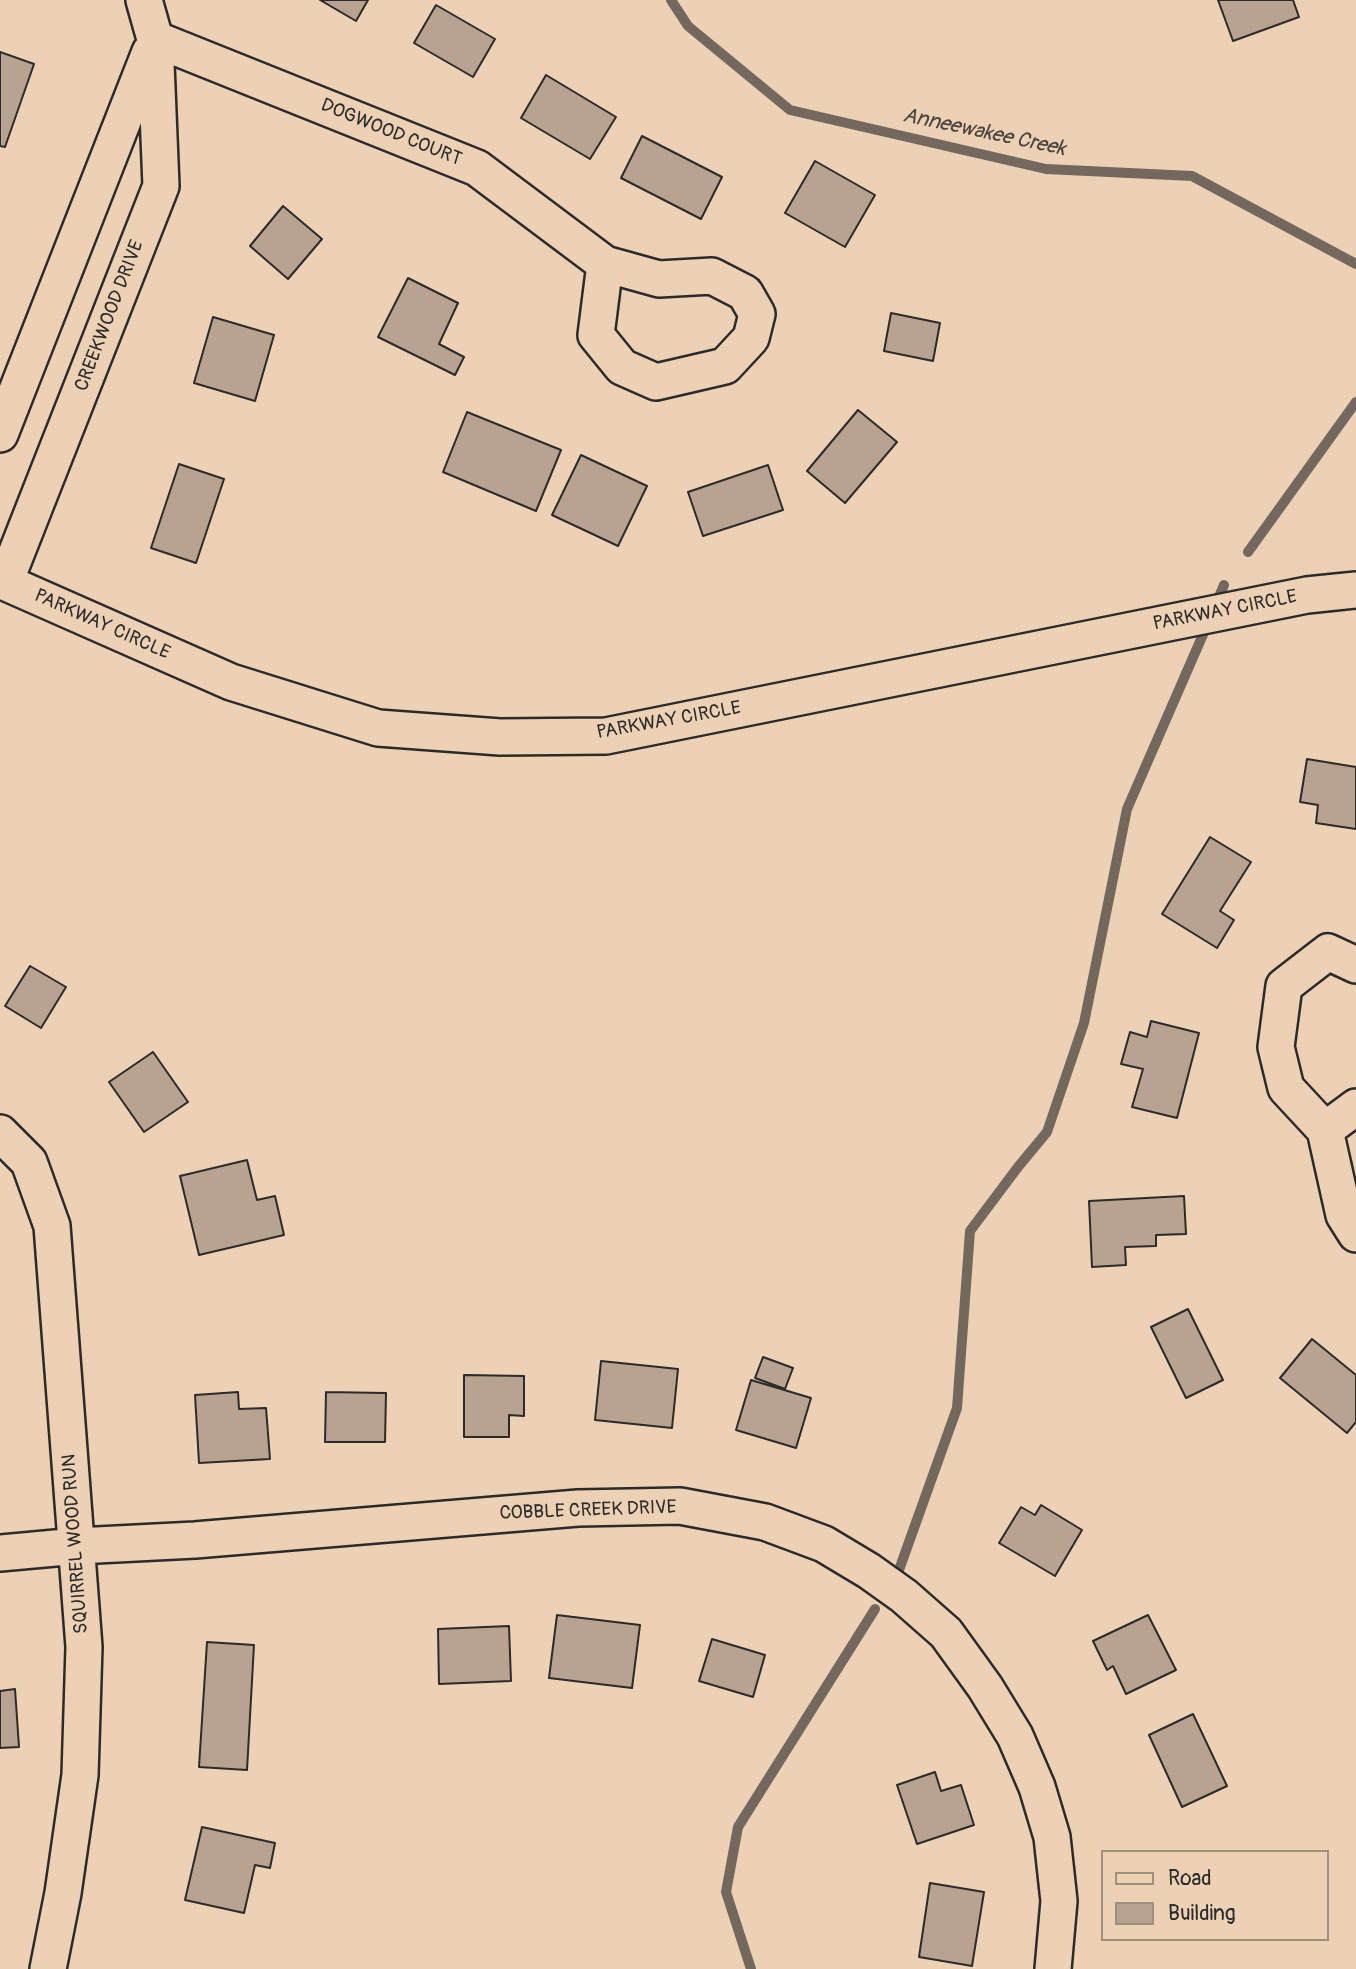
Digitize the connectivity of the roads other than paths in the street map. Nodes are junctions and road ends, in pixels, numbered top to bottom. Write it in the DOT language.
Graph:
graph roads {
  1 [pos="144,0"];
  2 [pos="155,39"];
  3 [pos="606,264"];
  4 [pos="0,434"];
  5 [pos="2,581"];
  6 [pos="1356,590"];
  7 [pos="1356,965"];
  8 [pos="1356,1107"];
  9 [pos="1325,1130"];
  10 [pos="0,1133"];
  11 [pos="1356,1234"];
  12 [pos="77,1546"];
  13 [pos="0,1553"];
  14 [pos="48,1969"];
  15 [pos="1053,1969"];
  1 -- 2 [label="street, CREEKWOOD DRIVE"];
  2 -- 3 [label="street, DOGWOOD COURT"];
  2 -- 4 [label="street"];
  2 -- 5 [label="street, CREEKWOOD DRIVE"];
  3 -- 3 [label="street, DOGWOOD COURT"];
  5 -- 6 [label="street, PARKWAY CIRCLE"];
  7 -- 9 [label="street"];
  8 -- 9 [label="street"];
  9 -- 11 [label="street"];
  10 -- 12 [label="street, SQUIRREL WOOD RUN"];
  12 -- 13 [label="street, COBBLE CREEK DRIVE"];
  12 -- 14 [label="street, SQUIRREL WOOD RUN"];
  12 -- 15 [label="street, COBBLE CREEK DRIVE"];
}
